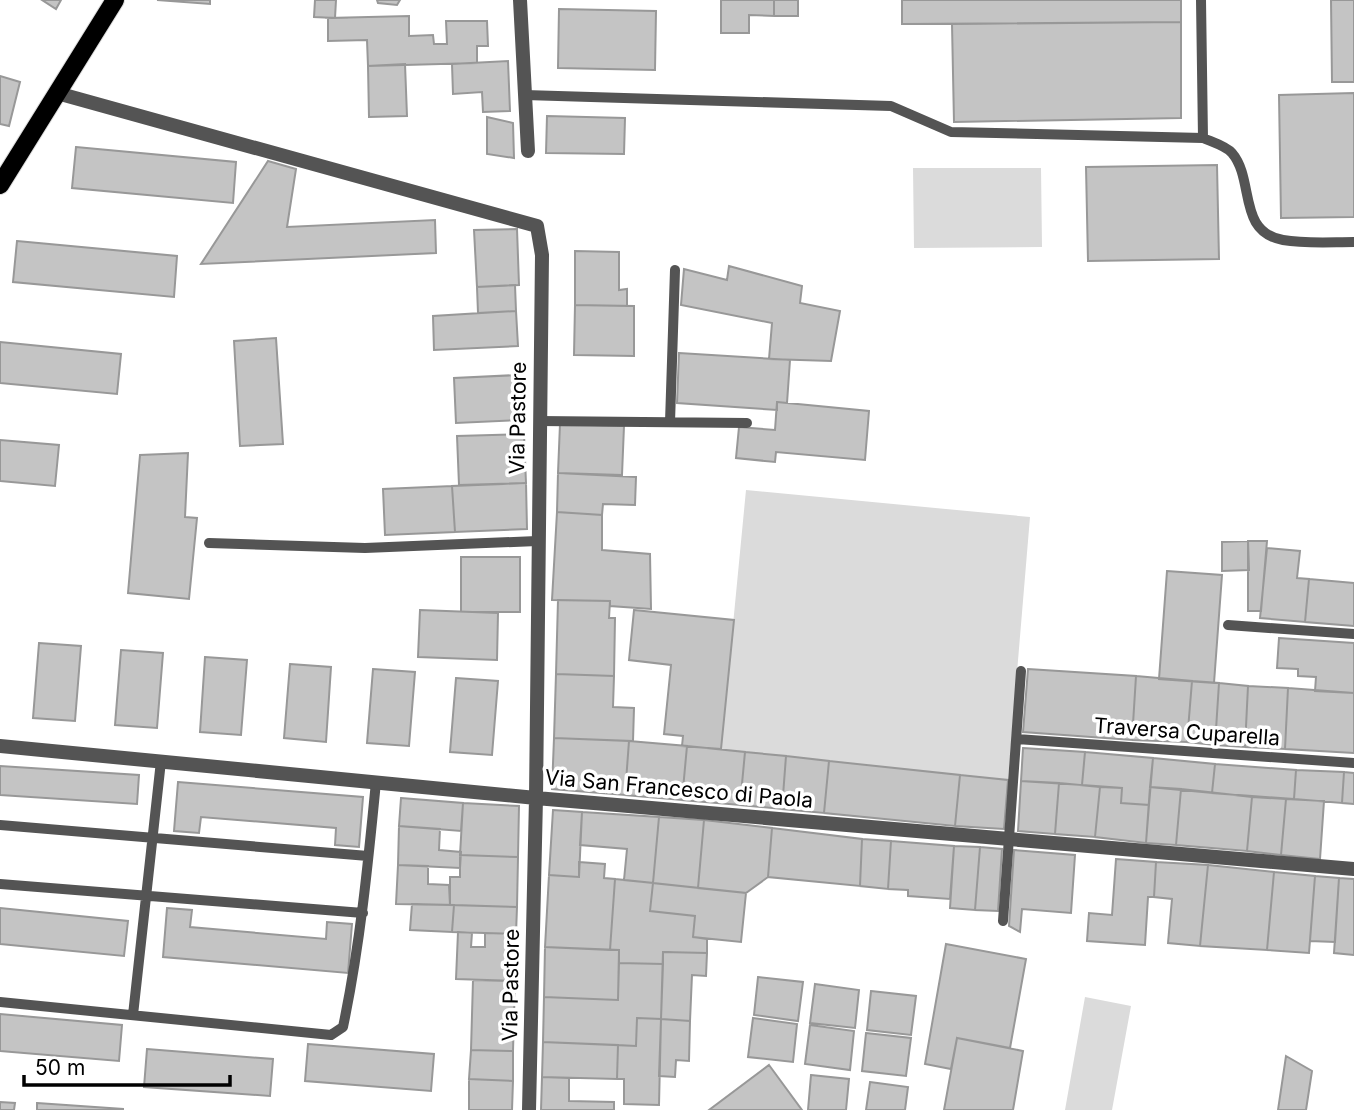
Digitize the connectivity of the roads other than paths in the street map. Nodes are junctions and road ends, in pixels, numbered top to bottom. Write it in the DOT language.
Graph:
graph roads {
  1 [pos="115,0"];
  2 [pos="520,0"];
  3 [pos="1201,0"];
  4 [pos="57,93"];
  5 [pos="525,95"];
  6 [pos="1203,138"];
  7 [pos="528,151"];
  8 [pos="0,185"];
  9 [pos="1354,242"];
  10 [pos="676,270"];
  11 [pos="539,421"];
  12 [pos="670,422"];
  13 [pos="747,423"];
  14 [pos="537,541"];
  15 [pos="209,543"];
  16 [pos="1228,625"];
  17 [pos="1354,634"];
  18 [pos="1021,671"];
  19 [pos="1017,739"];
  20 [pos="0,746"];
  21 [pos="161,761"];
  22 [pos="1354,763"];
  23 [pos="376,782"];
  24 [pos="536,798"];
  25 [pos="0,825"];
  26 [pos="153,839"];
  27 [pos="1010,839"];
  28 [pos="369,856"];
  29 [pos="1354,869"];
  30 [pos="0,884"];
  31 [pos="146,896"];
  32 [pos="363,913"];
  33 [pos="1003,921"];
  34 [pos="0,1002"];
  35 [pos="133,1015"];
  36 [pos="529,1110"];
  1 -- 4 [label="main road"];
  2 -- 5 [label="street"];
  3 -- 6 [label="lane"];
  4 -- 8 [label="main road"];
  4 -- 11 [label="street, Via Pastore"];
  5 -- 6 [label="lane"];
  5 -- 7 [label="street"];
  6 -- 9 [label="lane"];
  10 -- 12 [label="lane"];
  11 -- 12 [label="lane"];
  11 -- 14 [label="street, Via Pastore"];
  12 -- 13 [label="lane"];
  14 -- 15 [label="lane"];
  14 -- 24 [label="street, Via Pastore"];
  16 -- 17 [label="lane"];
  18 -- 19 [label="lane"];
  19 -- 22 [label="lane, Traversa Cuparella"];
  19 -- 27 [label="lane"];
  20 -- 21 [label="street, Via San Francesco di Paola"];
  21 -- 23 [label="street, Via San Francesco di Paola"];
  21 -- 26 [label="lane"];
  23 -- 24 [label="street, Via San Francesco di Paola"];
  23 -- 28 [label="lane"];
  24 -- 27 [label="street, Via San Francesco di Paola"];
  24 -- 36 [label="street, Via Pastore"];
  25 -- 26 [label="lane"];
  26 -- 28 [label="lane"];
  26 -- 31 [label="lane"];
  27 -- 29 [label="street, Via San Francesco di Paola"];
  27 -- 33 [label="lane"];
  28 -- 32 [label="lane"];
  30 -- 31 [label="lane"];
  31 -- 32 [label="lane"];
  31 -- 35 [label="lane"];
  32 -- 35 [label="lane"];
  34 -- 35 [label="lane"];
}
